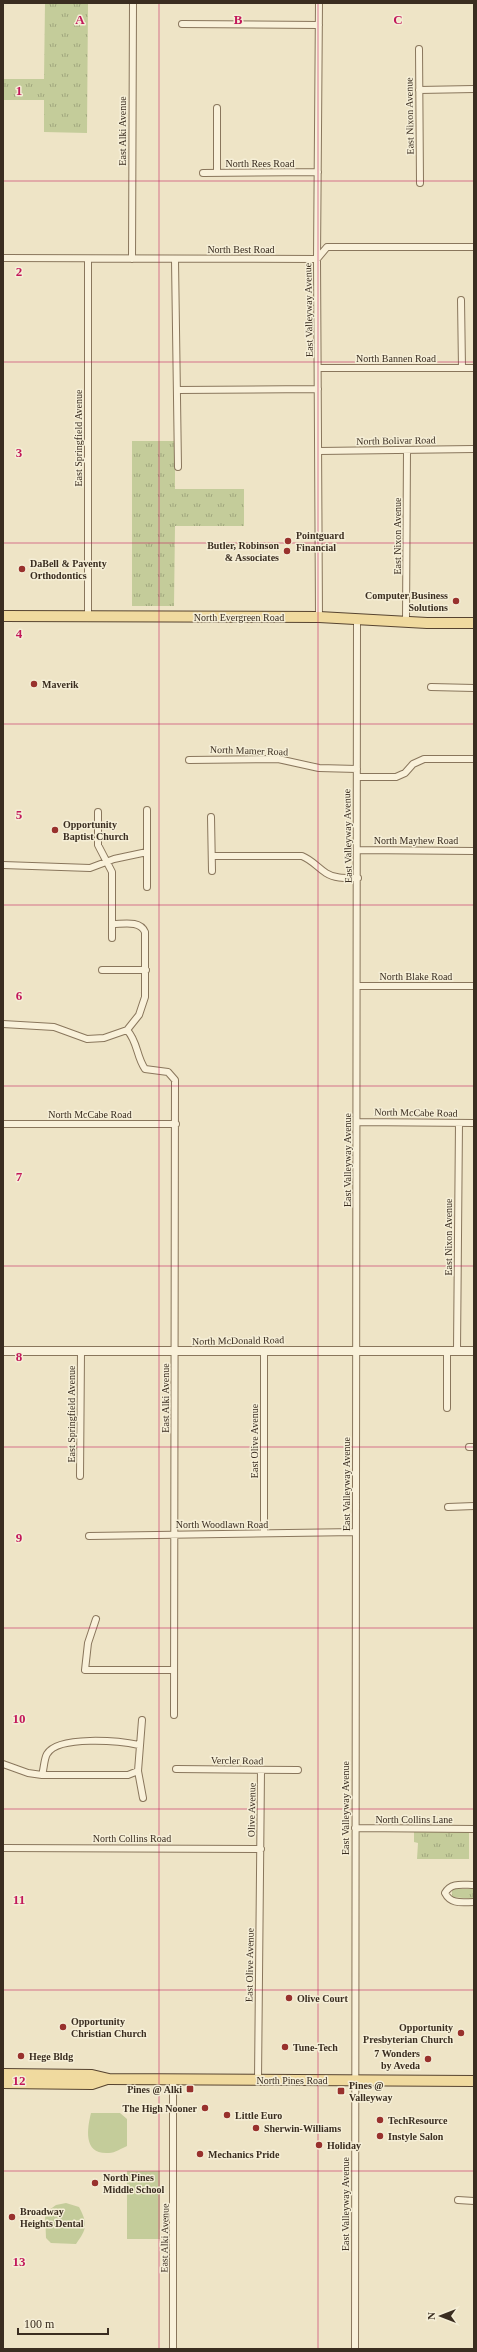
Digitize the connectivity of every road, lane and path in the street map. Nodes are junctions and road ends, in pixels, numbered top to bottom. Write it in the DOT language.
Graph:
graph roads {
  1 [pos="133,3"];
  2 [pos="319,3"];
  3 [pos="182,24"];
  4 [pos="319,25"];
  5 [pos="419,49"];
  6 [pos="474,89"];
  7 [pos="419,90"];
  8 [pos="217,108"];
  9 [pos="318,172"];
  10 [pos="217,173"];
  11 [pos="203,174"];
  12 [pos="420,183"];
  13 [pos="474,247"];
  14 [pos="3,258"];
  15 [pos="88,259"];
  16 [pos="132,259"];
  17 [pos="317,259"];
  18 [pos="176,260"];
  19 [pos="461,300"];
  20 [pos="318,368"];
  21 [pos="462,368"];
  22 [pos="474,368"];
  23 [pos="318,389"];
  24 [pos="177,390"];
  25 [pos="474,449"];
  26 [pos="319,450"];
  27 [pos="407,450"];
  28 [pos="178,467"];
  29 [pos="3,616"];
  30 [pos="88,617"];
  31 [pos="319,617"];
  32 [pos="357,619"];
  33 [pos="406,622"];
  34 [pos="474,623"];
  35 [pos="431,688"];
  36 [pos="474,688"];
  37 [pos="474,759"];
  38 [pos="189,760"];
  39 [pos="357,769"];
  40 [pos="357,777"];
  41 [pos="147,810"];
  42 [pos="98,812"];
  43 [pos="211,817"];
  44 [pos="358,850"];
  45 [pos="474,850"];
  46 [pos="147,852"];
  47 [pos="212,856"];
  48 [pos="106,861"];
  49 [pos="3,865"];
  50 [pos="212,871"];
  51 [pos="358,878"];
  52 [pos="147,887"];
  53 [pos="112,924"];
  54 [pos="112,938"];
  55 [pos="102,970"];
  56 [pos="146,970"];
  57 [pos="357,986"];
  58 [pos="474,986"];
  59 [pos="3,1024"];
  60 [pos="127,1030"];
  61 [pos="357,1122"];
  62 [pos="459,1123"];
  63 [pos="474,1123"];
  64 [pos="3,1124"];
  65 [pos="176,1124"];
  66 [pos="264,1350"];
  67 [pos="356,1350"];
  68 [pos="3,1351"];
  69 [pos="447,1351"];
  70 [pos="457,1351"];
  71 [pos="474,1351"];
  72 [pos="81,1352"];
  73 [pos="175,1352"];
  74 [pos="447,1408"];
  75 [pos="80,1476"];
  76 [pos="474,1506"];
  77 [pos="448,1507"];
  78 [pos="356,1532"];
  79 [pos="264,1533"];
  80 [pos="176,1534"];
  81 [pos="89,1536"];
  82 [pos="96,1619"];
  83 [pos="173,1670"];
  84 [pos="174,1715"];
  85 [pos="142,1720"];
  86 [pos="139,1745"];
  87 [pos="3,1764"];
  88 [pos="176,1769"];
  89 [pos="262,1770"];
  90 [pos="298,1770"];
  91 [pos="138,1771"];
  92 [pos="42,1775"];
  93 [pos="143,1798"];
  94 [pos="354,1828"];
  95 [pos="474,1829"];
  96 [pos="3,1848"];
  97 [pos="261,1849"];
  98 [pos="474,1885"];
  99 [pos="474,1902"];
  100 [pos="3,2074"];
  101 [pos="109,2079"];
  102 [pos="174,2079"];
  103 [pos="258,2080"];
  104 [pos="355,2081"];
  105 [pos="474,2081"];
  106 [pos="3,2084"];
  107 [pos="458,2200"];
  108 [pos="474,2201"];
  109 [pos="173,2349"];
  110 [pos="355,2349"];
  1 -- 16 [label="street, East Alki Avenue"];
  2 -- 4 [label="street, East Valleyway Avenue"];
  3 -- 4 [label="street"];
  4 -- 9 [label="street, East Valleyway Avenue"];
  5 -- 7 [label="street, East Nixon Avenue"];
  6 -- 7 [label="street"];
  7 -- 12 [label="street, East Nixon Avenue"];
  8 -- 10 [label="street"];
  9 -- 10 [label="street, North Rees Road"];
  9 -- 17 [label="street, East Valleyway Avenue"];
  10 -- 11 [label="street, North Rees Road"];
  13 -- 17 [label="street"];
  14 -- 15 [label="street, North Best Road"];
  15 -- 16 [label="street, North Best Road"];
  15 -- 30 [label="street, East Springfield Avenue"];
  16 -- 18 [label="street, North Best Road"];
  17 -- 18 [label="street, North Best Road"];
  17 -- 20 [label="street, East Valleyway Avenue"];
  18 -- 24 [label="street"];
  19 -- 21 [label="street"];
  20 -- 21 [label="street, North Bannen Road"];
  20 -- 23 [label="street, East Valleyway Avenue"];
  21 -- 22 [label="street, North Bannen Road"];
  23 -- 24 [label="street"];
  23 -- 26 [label="street, East Valleyway Avenue"];
  24 -- 28 [label="street"];
  25 -- 27 [label="street, North Bolivar Road"];
  26 -- 27 [label="street, North Bolivar Road"];
  26 -- 31 [label="street, East Valleyway Avenue"];
  27 -- 33 [label="street, East Nixon Avenue"];
  29 -- 30 [label="main road, North Evergreen Road"];
  30 -- 31 [label="main road, North Evergreen Road"];
  31 -- 32 [label="main road, North Evergreen Road"];
  32 -- 33 [label="main road, North Evergreen Road"];
  32 -- 39 [label="street, East Valleyway Avenue"];
  33 -- 34 [label="main road, North Evergreen Road"];
  35 -- 36 [label="street"];
  37 -- 40 [label="street"];
  38 -- 39 [label="street, North Mamer Road"];
  39 -- 40 [label="street, East Valleyway Avenue"];
  40 -- 44 [label="street, East Valleyway Avenue"];
  41 -- 46 [label="street"];
  42 -- 48 [label="street"];
  43 -- 47 [label="street"];
  44 -- 45 [label="street, North Mayhew Road"];
  44 -- 51 [label="street, East Valleyway Avenue"];
  46 -- 48 [label="street"];
  46 -- 52 [label="street"];
  47 -- 50 [label="street"];
  47 -- 51 [label="street"];
  48 -- 49 [label="street"];
  48 -- 53 [label="street"];
  51 -- 57 [label="street, East Valleyway Avenue"];
  53 -- 54 [label="street"];
  53 -- 56 [label="street"];
  55 -- 56 [label="street"];
  56 -- 60 [label="street"];
  57 -- 58 [label="street, North Blake Road"];
  57 -- 61 [label="street, East Valleyway Avenue"];
  59 -- 60 [label="street"];
  60 -- 65 [label="street, East Alki Avenue"];
  61 -- 62 [label="street, North McCabe Road"];
  61 -- 67 [label="street, East Valleyway Avenue"];
  62 -- 63 [label="street, North McCabe Road"];
  62 -- 70 [label="street, East Nixon Avenue"];
  64 -- 65 [label="street, North McCabe Road"];
  65 -- 73 [label="street, East Alki Avenue"];
  66 -- 67 [label="street, North McDonald Road"];
  66 -- 73 [label="street, North McDonald Road"];
  66 -- 79 [label="street, East Olive Avenue"];
  67 -- 69 [label="street, North McDonald Road"];
  67 -- 78 [label="street, East Valleyway Avenue"];
  68 -- 72 [label="street, North McDonald Road"];
  69 -- 70 [label="street, North McDonald Road"];
  69 -- 74 [label="street"];
  70 -- 71 [label="street, North McDonald Road"];
  72 -- 73 [label="street, North McDonald Road"];
  72 -- 75 [label="street, East Springfield Avenue"];
  73 -- 80 [label="street, East Alki Avenue"];
  76 -- 77 [label="street"];
  78 -- 79 [label="street, North Woodlawn Road"];
  78 -- 94 [label="street, East Valleyway Avenue"];
  79 -- 80 [label="street, North Woodlawn Road"];
  80 -- 81 [label="street, North Woodlawn Road"];
  80 -- 83 [label="street, East Alki Avenue"];
  82 -- 83 [label="street"];
  83 -- 84 [label="street, East Alki Avenue"];
  85 -- 86 [label="street"];
  86 -- 91 [label="street"];
  86 -- 92 [label="street"];
  87 -- 92 [label="street"];
  88 -- 89 [label="street, Vercler Road"];
  89 -- 90 [label="street, Vercler Road"];
  89 -- 97 [label="street, Olive Avenue"];
  91 -- 92 [label="street"];
  91 -- 93 [label="street"];
  94 -- 95 [label="street, North Collins Lane"];
  94 -- 104 [label="street, East Valleyway Avenue"];
  96 -- 97 [label="street, North Collins Road"];
  97 -- 103 [label="street, East Olive Avenue"];
  98 -- 99 [label="street"];
  100 -- 101 [label="main road, North Pines Road"];
  101 -- 102 [label="main road, North Pines Road"];
  101 -- 106 [label="main road, North Pines Road"];
  102 -- 103 [label="main road, North Pines Road"];
  102 -- 109 [label="street, East Alki Avenue"];
  103 -- 104 [label="main road, North Pines Road"];
  104 -- 105 [label="main road, North Pines Road"];
  104 -- 110 [label="street, East Valleyway Avenue"];
  107 -- 108 [label="street"];
}
